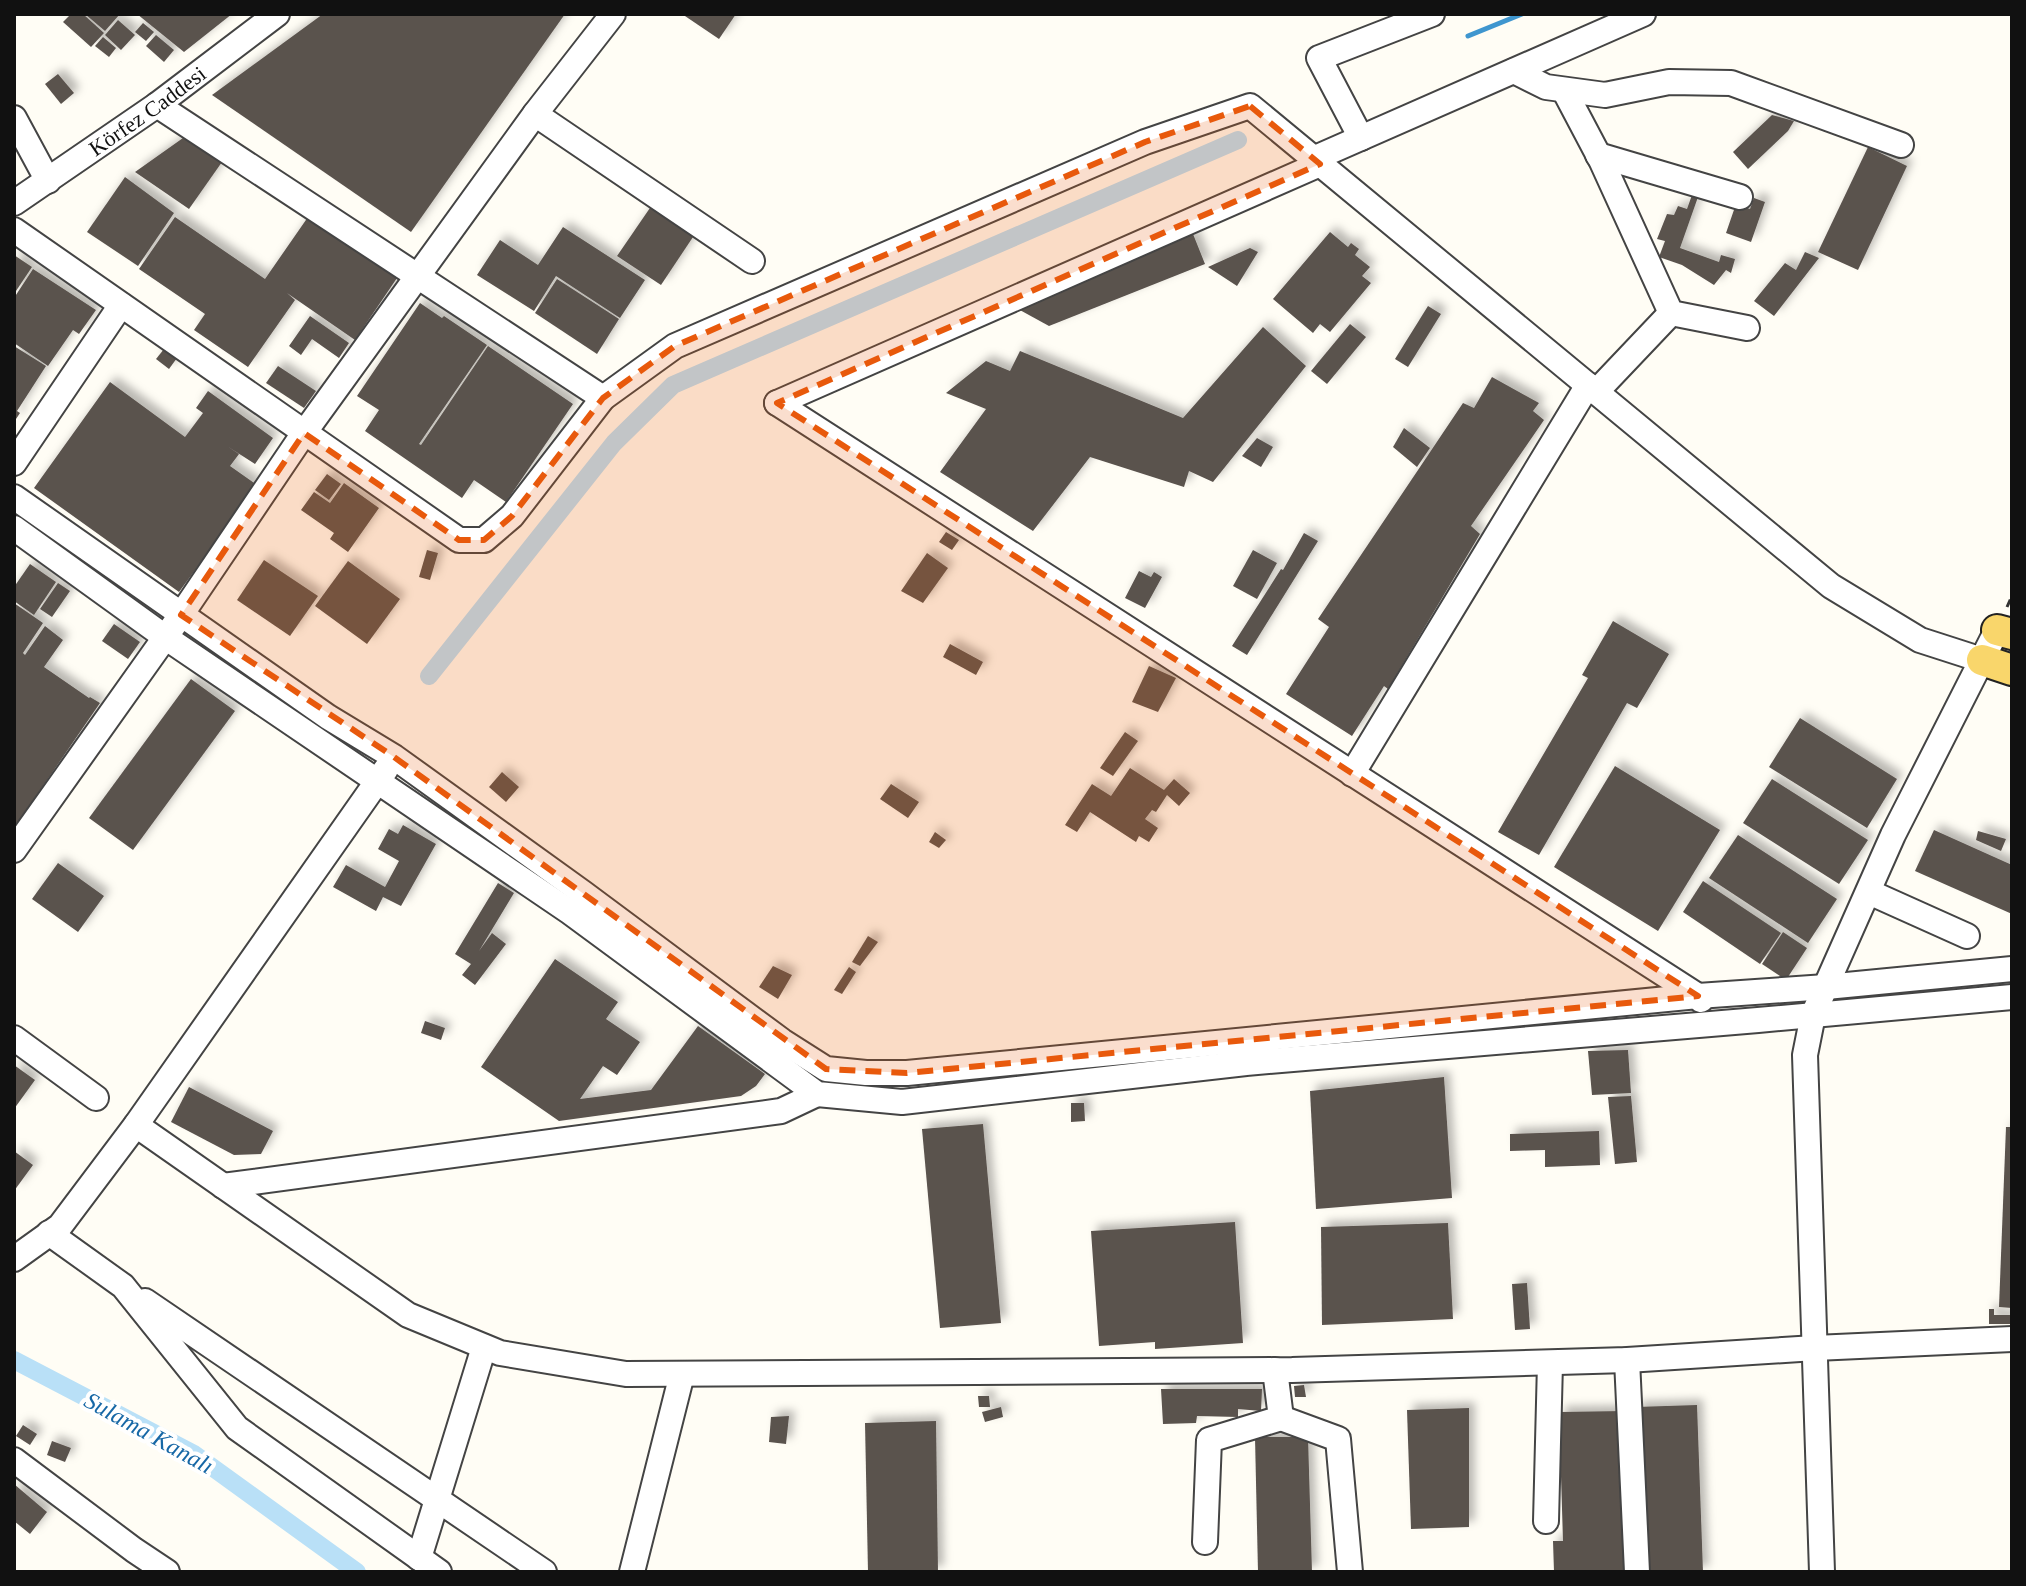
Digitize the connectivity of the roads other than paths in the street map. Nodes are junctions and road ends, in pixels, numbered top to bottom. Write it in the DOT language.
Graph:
graph roads {
  1 [pos="277,14"];
  2 [pos="613,14"];
  3 [pos="1432,14"];
  4 [pos="1643,14"];
  5 [pos="1514,71"];
  6 [pos="1564,90"];
  7 [pos="157,105"];
  8 [pos="535,114"];
  9 [pos="14,118"];
  10 [pos="1361,138"];
  11 [pos="1901,145"];
  12 [pos="1598,155"];
  13 [pos="1316,161"];
  14 [pos="48,181"];
  15 [pos="1740,197"];
  16 [pos="14,203"];
  17 [pos="14,230"];
  18 [pos="752,261"];
  19 [pos="418,275"];
  20 [pos="121,305"];
  21 [pos="1671,313"];
  22 [pos="1747,328"];
  23 [pos="1592,389"];
  24 [pos="603,398"];
  25 [pos="304,433"];
  26 [pos="14,463"];
  27 [pos="14,497"];
  28 [pos="14,528"];
  29 [pos="181,615"];
  30 [pos="2005,632"];
  31 [pos="165,637"];
  32 [pos="1982,660"];
  33 [pos="2012,670"];
  34 [pos="394,757"];
  35 [pos="1352,774"];
  36 [pos="379,780"];
  37 [pos="14,850"];
  38 [pos="1869,892"];
  39 [pos="1967,936"];
  40 [pos="2012,969"];
  41 [pos="1826,987"];
  42 [pos="1698,996"];
  43 [pos="2012,997"];
  44 [pos="1813,1015"];
  45 [pos="1720,1024"];
  46 [pos="14,1038"];
  47 [pos="817,1094"];
  48 [pos="96,1098"];
  49 [pos="136,1125"];
  50 [pos="223,1186"];
  51 [pos="49,1233"];
  52 [pos="14,1259"];
  53 [pos="123,1286"];
  54 [pos="2012,1339"];
  55 [pos="484,1347"];
  56 [pos="1815,1348"];
  57 [pos="1627,1360"];
  58 [pos="1550,1363"];
  59 [pos="1275,1370"];
  60 [pos="682,1374"];
  61 [pos="1281,1418"];
  62 [pos="14,1460"];
  63 [pos="437,1499"];
  64 [pos="1546,1521"];
  65 [pos="1205,1542"];
  66 [pos="419,1558"];
  67 [pos="138,1561"];
  68 [pos="167,1572"];
  69 [pos="439,1572"];
  70 [pos="544,1572"];
  71 [pos="632,1572"];
  72 [pos="1350,1572"];
  73 [pos="1637,1572"];
  74 [pos="1822,1572"];
  1 -- 7 [label="street, Körfez Caddesi"];
  2 -- 8 [label="street"];
  3 -- 10 [label="street"];
  4 -- 5 [label="street"];
  5 -- 6 [label="street"];
  5 -- 10 [label="street"];
  6 -- 11 [label="street"];
  6 -- 12 [label="street"];
  7 -- 14 [label="street, Körfez Caddesi"];
  7 -- 19 [label="street"];
  8 -- 18 [label="street"];
  8 -- 19 [label="street"];
  9 -- 14 [label="street"];
  10 -- 13 [label="street"];
  12 -- 15 [label="street"];
  12 -- 21 [label="street"];
  13 -- 23 [label="street"];
  13 -- 24 [label="street"];
  13 -- 35 [label="street"];
  14 -- 16 [label="street, Körfez Caddesi"];
  17 -- 20 [label="street"];
  19 -- 24 [label="street"];
  19 -- 25 [label="street"];
  20 -- 25 [label="street"];
  20 -- 26 [label="street"];
  21 -- 22 [label="street"];
  21 -- 23 [label="street"];
  23 -- 32 [label="street"];
  23 -- 35 [label="street"];
  24 -- 25 [label="street"];
  25 -- 29 [label="street"];
  27 -- 29 [label="street"];
  28 -- 31 [label="street"];
  29 -- 31 [label="street"];
  29 -- 34 [label="street"];
  30 -- 32 [label="street"];
  31 -- 36 [label="street"];
  31 -- 37 [label="street"];
  32 -- 33 [label="main road"];
  32 -- 38 [label="street"];
  34 -- 36 [label="street"];
  34 -- 42 [label="street"];
  35 -- 42 [label="street"];
  36 -- 47 [label="street"];
  36 -- 49 [label="street"];
  38 -- 39 [label="street"];
  38 -- 41 [label="street"];
  40 -- 41 [label="street"];
  41 -- 42 [label="street"];
  41 -- 44 [label="street"];
  42 -- 45 [label="street"];
  43 -- 44 [label="street"];
  44 -- 45 [label="street"];
  44 -- 56 [label="street"];
  45 -- 47 [label="street"];
  46 -- 48 [label="street"];
  47 -- 50 [label="street"];
  49 -- 50 [label="street"];
  49 -- 51 [label="street"];
  50 -- 55 [label="street"];
  51 -- 52 [label="street"];
  51 -- 53 [label="street"];
  53 -- 63 [label="street"];
  53 -- 66 [label="street"];
  54 -- 56 [label="street"];
  55 -- 60 [label="street"];
  55 -- 63 [label="street"];
  56 -- 57 [label="street"];
  56 -- 74 [label="street"];
  57 -- 58 [label="street"];
  57 -- 73 [label="street"];
  58 -- 59 [label="street"];
  58 -- 64 [label="street"];
  59 -- 60 [label="street"];
  59 -- 61 [label="street"];
  60 -- 71 [label="street"];
  61 -- 65 [label="street"];
  61 -- 72 [label="street"];
  62 -- 67 [label="street"];
  63 -- 66 [label="street"];
  63 -- 70 [label="street"];
  66 -- 69 [label="street"];
  67 -- 68 [label="street"];
}
